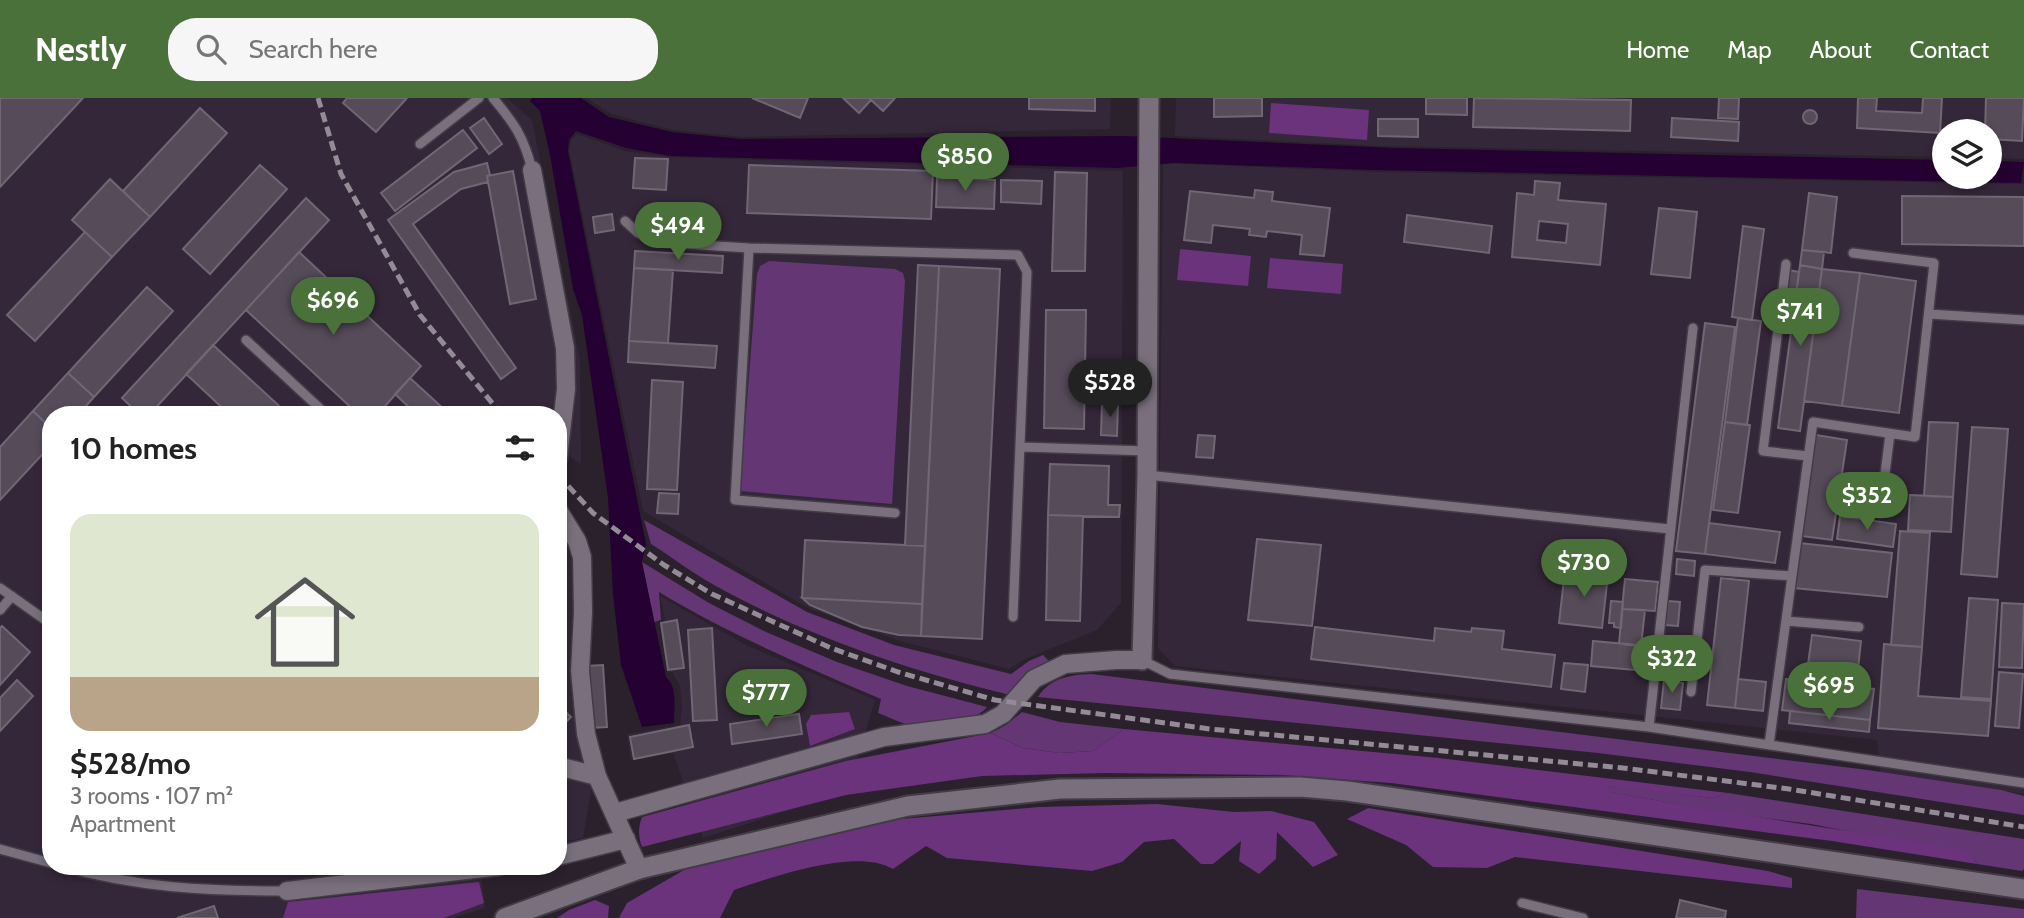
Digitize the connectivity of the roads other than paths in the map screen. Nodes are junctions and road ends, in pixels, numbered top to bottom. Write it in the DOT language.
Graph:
graph roads {
  1 [pos="479,98"];
  2 [pos="493,98"];
  3 [pos="1149,98"];
  4 [pos="421,144"];
  5 [pos="532,170"];
  6 [pos="625,221"];
  7 [pos="749,248"];
  8 [pos="1853,253"];
  9 [pos="1786,264"];
  10 [pos="1929,314"];
  11 [pos="2024,320"];
  12 [pos="1693,328"];
  13 [pos="246,340"];
  14 [pos="317,406"];
  15 [pos="564,406"];
  16 [pos="1889,433"];
  17 [pos="1022,447"];
  18 [pos="1147,451"];
  19 [pos="1808,456"];
  20 [pos="1147,475"];
  21 [pos="895,513"];
  22 [pos="1880,513"];
  23 [pos="567,525"];
  24 [pos="1670,529"];
  25 [pos="1792,576"];
  26 [pos="0,588"];
  27 [pos="12,596"];
  28 [pos="0,610"];
  29 [pos="1013,617"];
  30 [pos="42,618"];
  31 [pos="1786,621"];
  32 [pos="1859,627"];
  33 [pos="1142,660"];
  34 [pos="1691,692"];
  35 [pos="1648,727"];
  36 [pos="1769,745"];
  37 [pos="567,768"];
  38 [pos="597,776"];
  39 [pos="2024,783"];
  40 [pos="615,813"];
  41 [pos="626,839"];
  42 [pos="0,849"];
  43 [pos="567,854"];
  44 [pos="42,861"];
  45 [pos="639,869"];
  46 [pos="92,875"];
  47 [pos="423,875"];
  48 [pos="2024,889"];
  49 [pos="287,891"];
  50 [pos="1522,903"];
  51 [pos="505,918"];
  52 [pos="1583,918"];
  1 -- 4 [label="lane"];
  2 -- 5 [label="lane"];
  3 -- 18 [label="main road"];
  5 -- 15 [label="street"];
  6 -- 7 [label="lane"];
  7 -- 17 [label="lane"];
  7 -- 21 [label="lane"];
  8 -- 10 [label="lane"];
  9 -- 19 [label="lane"];
  10 -- 11 [label="lane"];
  10 -- 16 [label="lane"];
  12 -- 24 [label="lane"];
  13 -- 14 [label="lane"];
  16 -- 19 [label="lane"];
  16 -- 22 [label="lane"];
  17 -- 18 [label="lane"];
  17 -- 29 [label="lane"];
  18 -- 20 [label="main road"];
  19 -- 25 [label="lane"];
  20 -- 24 [label="lane"];
  20 -- 33 [label="main road"];
  23 -- 38 [label="street"];
  24 -- 35 [label="lane"];
  25 -- 31 [label="lane"];
  25 -- 34 [label="lane"];
  26 -- 27 [label="lane"];
  27 -- 28 [label="lane"];
  27 -- 30 [label="lane"];
  31 -- 32 [label="lane"];
  31 -- 36 [label="lane"];
  33 -- 35 [label="lane"];
  33 -- 40 [label="street"];
  35 -- 36 [label="lane"];
  36 -- 39 [label="lane"];
  37 -- 38 [label="street"];
  38 -- 40 [label="street"];
  40 -- 41 [label="street"];
  41 -- 43 [label="street"];
  41 -- 45 [label="street"];
  42 -- 44 [label="lane"];
  45 -- 48 [label="main road"];
  45 -- 51 [label="main road"];
  46 -- 49 [label="lane"];
  47 -- 49 [label="street"];
  50 -- 52 [label="lane"];
}
